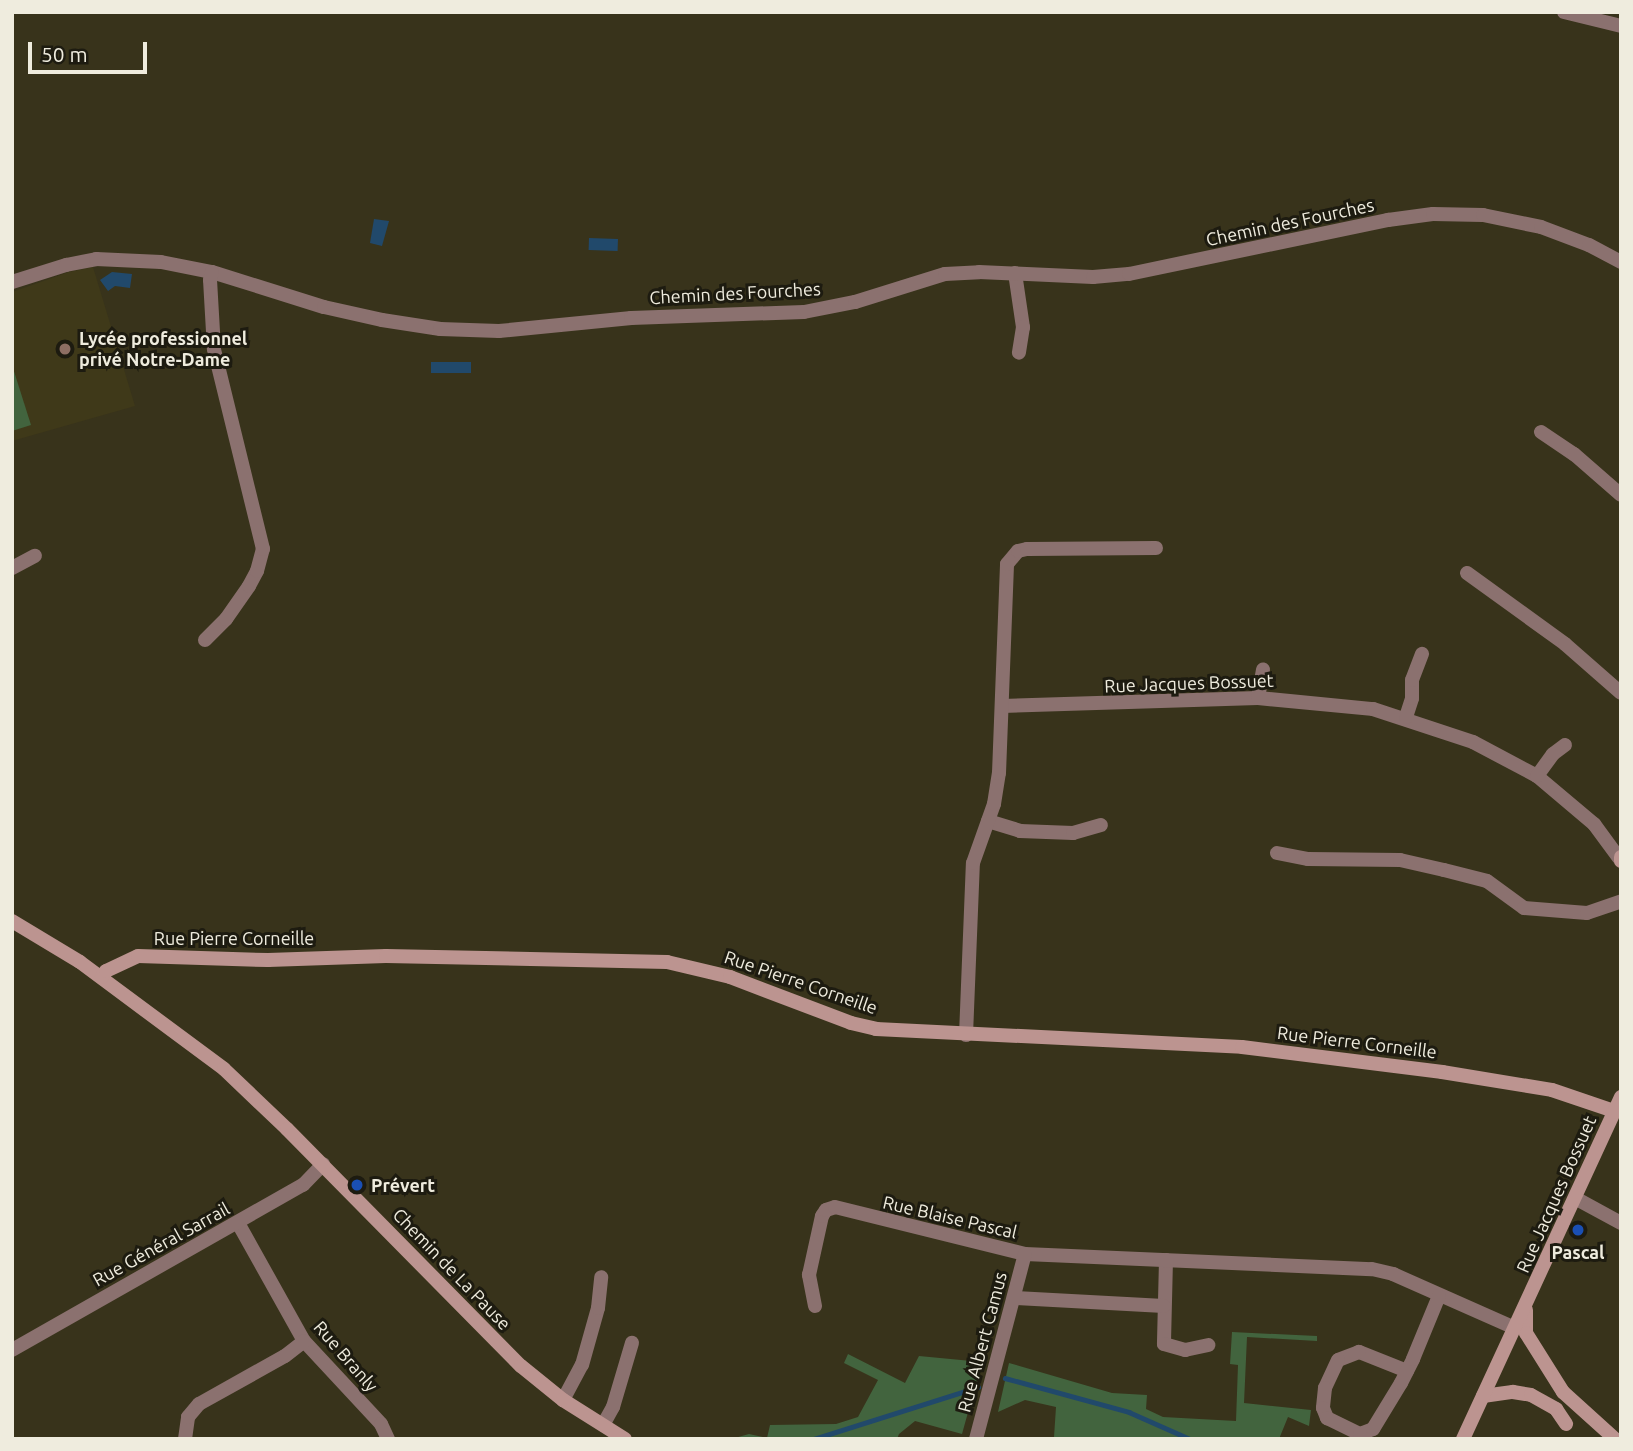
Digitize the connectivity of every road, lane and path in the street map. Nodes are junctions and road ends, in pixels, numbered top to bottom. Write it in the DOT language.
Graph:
graph roads {
  1 [pos="1564,12"];
  2 [pos="1621,26"];
  3 [pos="1621,262"];
  4 [pos="212,272"];
  5 [pos="1015,273"];
  6 [pos="12,282"];
  7 [pos="1019,353"];
  8 [pos="1541,432"];
  9 [pos="1621,495"];
  10 [pos="1156,548"];
  11 [pos="35,556"];
  12 [pos="12,568"];
  13 [pos="1467,573"];
  14 [pos="205,639"];
  15 [pos="1422,654"];
  16 [pos="1263,669"];
  17 [pos="1617,684"];
  18 [pos="1258,698"];
  19 [pos="1002,706"];
  20 [pos="1406,718"];
  21 [pos="1565,745"];
  22 [pos="1537,776"];
  23 [pos="988,821"];
  24 [pos="1101,825"];
  25 [pos="1278,853"];
  26 [pos="1620,858"];
  27 [pos="1621,901"];
  28 [pos="14,926"];
  29 [pos="102,977"];
  30 [pos="966,1035"];
  31 [pos="1621,1097"];
  32 [pos="1614,1111"];
  33 [pos="323,1164"];
  34 [pos="1575,1198"];
  35 [pos="238,1223"];
  36 [pos="1621,1223"];
  37 [pos="1025,1254"];
  38 [pos="1166,1260"];
  39 [pos="601,1277"];
  40 [pos="1439,1296"];
  41 [pos="1015,1298"];
  42 [pos="815,1306"];
  43 [pos="1164,1306"];
  44 [pos="1521,1330"];
  45 [pos="304,1341"];
  46 [pos="632,1343"];
  47 [pos="1208,1345"];
  48 [pos="12,1350"];
  49 [pos="1407,1371"];
  50 [pos="1563,1392"];
  51 [pos="1483,1396"];
  52 [pos="563,1400"];
  53 [pos="1548,1403"];
  54 [pos="1564,1408"];
  55 [pos="1583,1412"];
  56 [pos="603,1425"];
  57 [pos="1567,1431"];
  58 [pos="1466,1437"];
  59 [pos="185,1439"];
  60 [pos="388,1439"];
  61 [pos="625,1439"];
  62 [pos="976,1439"];
  63 [pos="1615,1439"];
  1 -- 2 [label="street"];
  3 -- 5 [label="street, Chemin des Fourches"];
  4 -- 5 [label="street, Chemin des Fourches"];
  4 -- 6 [label="street, Chemin des Fourches"];
  4 -- 14 [label="street"];
  5 -- 7 [label="street"];
  8 -- 9 [label="street"];
  10 -- 19 [label="street"];
  11 -- 12 [label="street"];
  13 -- 17 [label="street"];
  15 -- 20 [label="street"];
  16 -- 18 [label="street"];
  18 -- 19 [label="street, Rue Jacques Bossuet"];
  18 -- 20 [label="street, Rue Jacques Bossuet"];
  19 -- 23 [label="street"];
  20 -- 22 [label="street, Rue Jacques Bossuet"];
  21 -- 22 [label="street"];
  22 -- 26 [label="street, Rue Jacques Bossuet"];
  23 -- 24 [label="street"];
  23 -- 30 [label="street"];
  25 -- 27 [label="street"];
  28 -- 29 [label="street, Chemin de La Pause"];
  29 -- 30 [label="street, Rue Pierre Corneille"];
  29 -- 33 [label="street, Chemin de La Pause"];
  30 -- 32 [label="street, Rue Pierre Corneille"];
  31 -- 32 [label="street, Rue Jacques Bossuet"];
  32 -- 34 [label="street, Rue Jacques Bossuet"];
  33 -- 35 [label="street, Rue Général Sarrail"];
  33 -- 52 [label="street, Chemin de La Pause"];
  34 -- 36 [label="street"];
  34 -- 44 [label="street, Rue Jacques Bossuet"];
  35 -- 45 [label="street, Rue Branly"];
  35 -- 48 [label="street, Rue Général Sarrail"];
  37 -- 38 [label="street, Rue Blaise Pascal"];
  37 -- 41 [label="street, Rue Albert Camus"];
  37 -- 42 [label="street, Rue Blaise Pascal"];
  38 -- 40 [label="street, Rue Blaise Pascal"];
  38 -- 43 [label="street"];
  39 -- 52 [label="street"];
  40 -- 44 [label="street, Rue Blaise Pascal"];
  40 -- 49 [label="street"];
  41 -- 43 [label="street"];
  41 -- 62 [label="street, Rue Albert Camus"];
  43 -- 47 [label="street"];
  44 -- 50 [label="street"];
  44 -- 51 [label="street, Rue Jacques Bossuet"];
  45 -- 59 [label="street"];
  45 -- 60 [label="street, Rue Branly"];
  46 -- 56 [label="street"];
  49 -- 49 [label="street"];
  50 -- 54 [label="street"];
  50 -- 55 [label="street"];
  51 -- 53 [label="street"];
  51 -- 58 [label="street, Rue Jacques Bossuet"];
  52 -- 56 [label="street, Chemin de La Pause"];
  53 -- 54 [label="street"];
  53 -- 57 [label="street"];
  54 -- 55 [label="street"];
  54 -- 57 [label="street"];
  55 -- 63 [label="street"];
  56 -- 61 [label="street, Chemin de La Pause"];
}
